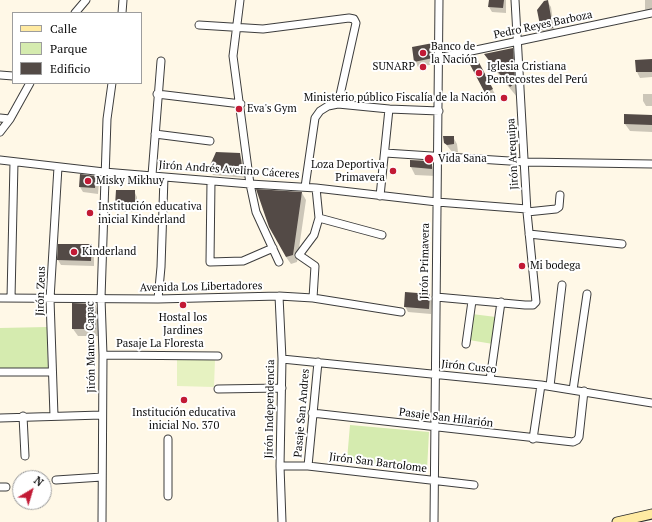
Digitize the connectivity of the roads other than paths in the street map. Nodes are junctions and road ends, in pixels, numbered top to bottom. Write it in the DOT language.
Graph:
graph roads {
  1 [pos="86,0"];
  2 [pos="124,0"];
  3 [pos="240,0"];
  4 [pos="439,0"];
  5 [pos="515,0"];
  6 [pos="76,12"];
  7 [pos="122,12"];
  8 [pos="652,13"];
  9 [pos="199,24"];
  10 [pos="236,28"];
  11 [pos="519,41"];
  12 [pos="438,58"];
  13 [pos="161,61"];
  14 [pos="0,75"];
  15 [pos="12,76"];
  16 [pos="29,84"];
  17 [pos="112,84"];
  18 [pos="157,94"];
  19 [pos="241,104"];
  20 [pos="338,104"];
  21 [pos="389,109"];
  22 [pos="439,111"];
  23 [pos="0,118"];
  24 [pos="10,119"];
  25 [pos="0,132"];
  26 [pos="155,134"];
  27 [pos="210,141"];
  28 [pos="385,153"];
  29 [pos="438,157"];
  30 [pos="0,160"];
  31 [pos="14,162"];
  32 [pos="524,162"];
  33 [pos="652,164"];
  34 [pos="58,167"];
  35 [pos="104,172"];
  36 [pos="152,176"];
  37 [pos="164,177"];
  38 [pos="211,181"];
  39 [pos="250,184"];
  40 [pos="305,187"];
  41 [pos="316,188"];
  42 [pos="560,195"];
  43 [pos="380,196"];
  44 [pos="437,202"];
  45 [pos="527,210"];
  46 [pos="319,218"];
  47 [pos="529,234"];
  48 [pos="382,235"];
  49 [pos="622,244"];
  50 [pos="272,248"];
  51 [pos="279,262"];
  52 [pos="562,285"];
  53 [pos="587,294"];
  54 [pos="279,296"];
  55 [pos="436,297"];
  56 [pos="0,298"];
  57 [pos="11,298"];
  58 [pos="101,298"];
  59 [pos="313,298"];
  60 [pos="50,299"];
  61 [pos="158,299"];
  62 [pos="472,301"];
  63 [pos="501,302"];
  64 [pos="401,312"];
  65 [pos="466,344"];
  66 [pos="103,355"];
  67 [pos="218,356"];
  68 [pos="282,359"];
  69 [pos="318,362"];
  70 [pos="0,372"];
  71 [pos="52,372"];
  72 [pos="435,374"];
  73 [pos="490,380"];
  74 [pos="541,385"];
  75 [pos="550,386"];
  76 [pos="282,388"];
  77 [pos="218,389"];
  78 [pos="573,390"];
  79 [pos="584,391"];
  80 [pos="652,403"];
  81 [pos="312,413"];
  82 [pos="102,415"];
  83 [pos="23,416"];
  84 [pos="54,416"];
  85 [pos="0,418"];
  86 [pos="434,428"];
  87 [pos="168,439"];
  88 [pos="533,439"];
  89 [pos="25,456"];
  90 [pos="280,466"];
  91 [pos="308,466"];
  92 [pos="102,477"];
  93 [pos="56,480"];
  94 [pos="433,481"];
  95 [pos="474,485"];
  96 [pos="168,496"];
  97 [pos="652,514"];
  98 [pos="102,522"];
  99 [pos="282,522"];
  100 [pos="434,522"];
  101 [pos="617,522"];
  1 -- 6 [label="street"];
  2 -- 7 [label="street"];
  3 -- 10 [label="street"];
  4 -- 12 [label="street, Jirón Primavera"];
  5 -- 11 [label="street, Jirón Arequipa"];
  8 -- 11 [label="street, Pedro Reyes Barboza"];
  9 -- 10 [label="street"];
  10 -- 19 [label="street"];
  10 -- 20 [label="street"];
  11 -- 12 [label="street, Pedro Reyes Barboza"];
  11 -- 32 [label="street, Jirón Arequipa"];
  12 -- 22 [label="street, Jirón Primavera"];
  13 -- 18 [label="street"];
  14 -- 15 [label="street"];
  16 -- 24 [label="street"];
  17 -- 35 [label="street, Jirón Manco Capac"];
  18 -- 19 [label="street"];
  18 -- 26 [label="street"];
  19 -- 39 [label="street"];
  20 -- 21 [label="street"];
  20 -- 40 [label="street"];
  21 -- 22 [label="street"];
  21 -- 28 [label="street"];
  22 -- 29 [label="street, Jirón Primavera"];
  23 -- 24 [label="street"];
  24 -- 25 [label="street"];
  26 -- 27 [label="street"];
  26 -- 36 [label="street"];
  28 -- 29 [label="street"];
  28 -- 43 [label="street"];
  29 -- 32 [label="street"];
  29 -- 44 [label="street, Jirón Primavera"];
  30 -- 31 [label="street, Jirón Andrés Avelino Cáceres"];
  31 -- 34 [label="street, Jirón Andrés Avelino Cáceres"];
  31 -- 57 [label="street"];
  32 -- 33 [label="street"];
  32 -- 45 [label="street, Jirón Arequipa"];
  34 -- 35 [label="street, Jirón Andrés Avelino Cáceres"];
  34 -- 60 [label="street, Jirón Zeus"];
  35 -- 36 [label="street, Jirón Andrés Avelino Cáceres"];
  35 -- 58 [label="street, Jirón Manco Capac"];
  36 -- 37 [label="street, Jirón Andrés Avelino Cáceres"];
  37 -- 38 [label="street, Jirón Andrés Avelino Cáceres"];
  37 -- 61 [label="street"];
  38 -- 39 [label="street, Jirón Andrés Avelino Cáceres"];
  38 -- 50 [label="street"];
  39 -- 40 [label="street, Jirón Andrés Avelino Cáceres"];
  39 -- 50 [label="street"];
  40 -- 41 [label="street, Jirón Andrés Avelino Cáceres"];
  41 -- 43 [label="street, Jirón Andrés Avelino Cáceres"];
  41 -- 46 [label="street"];
  42 -- 45 [label="street, Jirón Andrés Avelino Cáceres"];
  43 -- 44 [label="street, Jirón Andrés Avelino Cáceres"];
  44 -- 45 [label="street, Jirón Andrés Avelino Cáceres"];
  44 -- 55 [label="street, Jirón Primavera"];
  45 -- 47 [label="street, Jirón Arequipa"];
  46 -- 48 [label="street"];
  46 -- 59 [label="street"];
  47 -- 49 [label="street"];
  47 -- 63 [label="street, Jirón Arequipa"];
  50 -- 51 [label="street"];
  52 -- 75 [label="street"];
  53 -- 78 [label="street"];
  54 -- 59 [label="street, Avenida Los Libertadores"];
  54 -- 61 [label="street, Avenida Los Libertadores"];
  54 -- 68 [label="street, Jirón Independencia"];
  55 -- 62 [label="street"];
  55 -- 72 [label="street, Jirón Primavera"];
  56 -- 57 [label="street, Avenida Los Libertadores"];
  57 -- 60 [label="street, Avenida Los Libertadores"];
  58 -- 60 [label="street, Avenida Los Libertadores"];
  58 -- 61 [label="street, Avenida Los Libertadores"];
  58 -- 66 [label="street, Jirón Manco Capac"];
  59 -- 64 [label="street, Avenida Los Libertadores"];
  60 -- 71 [label="street, Jirón Zeus"];
  62 -- 63 [label="street"];
  62 -- 65 [label="street"];
  63 -- 73 [label="street"];
  66 -- 67 [label="street, Pasaje La Floresta"];
  66 -- 82 [label="street, Jirón Manco Capac"];
  68 -- 69 [label="street, Jirón Cusco"];
  68 -- 76 [label="street, Jirón Independencia"];
  69 -- 72 [label="street, Jirón Cusco"];
  69 -- 81 [label="street, Pasaje San Andres"];
  70 -- 71 [label="street"];
  71 -- 84 [label="street, Jirón Zeus"];
  72 -- 73 [label="street, Jirón Cusco"];
  72 -- 86 [label="street, Jirón Primavera"];
  73 -- 74 [label="street, Jirón Cusco"];
  74 -- 75 [label="street, Jirón Cusco"];
  74 -- 88 [label="street"];
  75 -- 78 [label="street, Jirón Cusco"];
  76 -- 77 [label="street"];
  76 -- 90 [label="street, Jirón Independencia"];
  78 -- 79 [label="street, Jirón Cusco"];
  79 -- 80 [label="street, Jirón Cusco"];
  79 -- 88 [label="street, Pasaje San Hilarión"];
  81 -- 86 [label="street, Pasaje San Hilarión"];
  81 -- 91 [label="street, Pasaje San Andres"];
  82 -- 84 [label="street"];
  82 -- 92 [label="street, Jirón Manco Capac"];
  83 -- 84 [label="street"];
  83 -- 85 [label="street"];
  83 -- 89 [label="street"];
  86 -- 88 [label="street, Pasaje San Hilarión"];
  86 -- 94 [label="street, Jirón Primavera"];
  87 -- 96 [label="street"];
  90 -- 91 [label="street, Jirón San Bartolome"];
  90 -- 99 [label="street, Jirón Independencia"];
  91 -- 94 [label="street, Jirón San Bartolome"];
  92 -- 93 [label="street"];
  92 -- 98 [label="street, Jirón Manco Capac"];
  94 -- 95 [label="street, Jirón San Bartolome"];
  94 -- 100 [label="street, Jirón Primavera"];
  97 -- 101 [label="street"];
}
